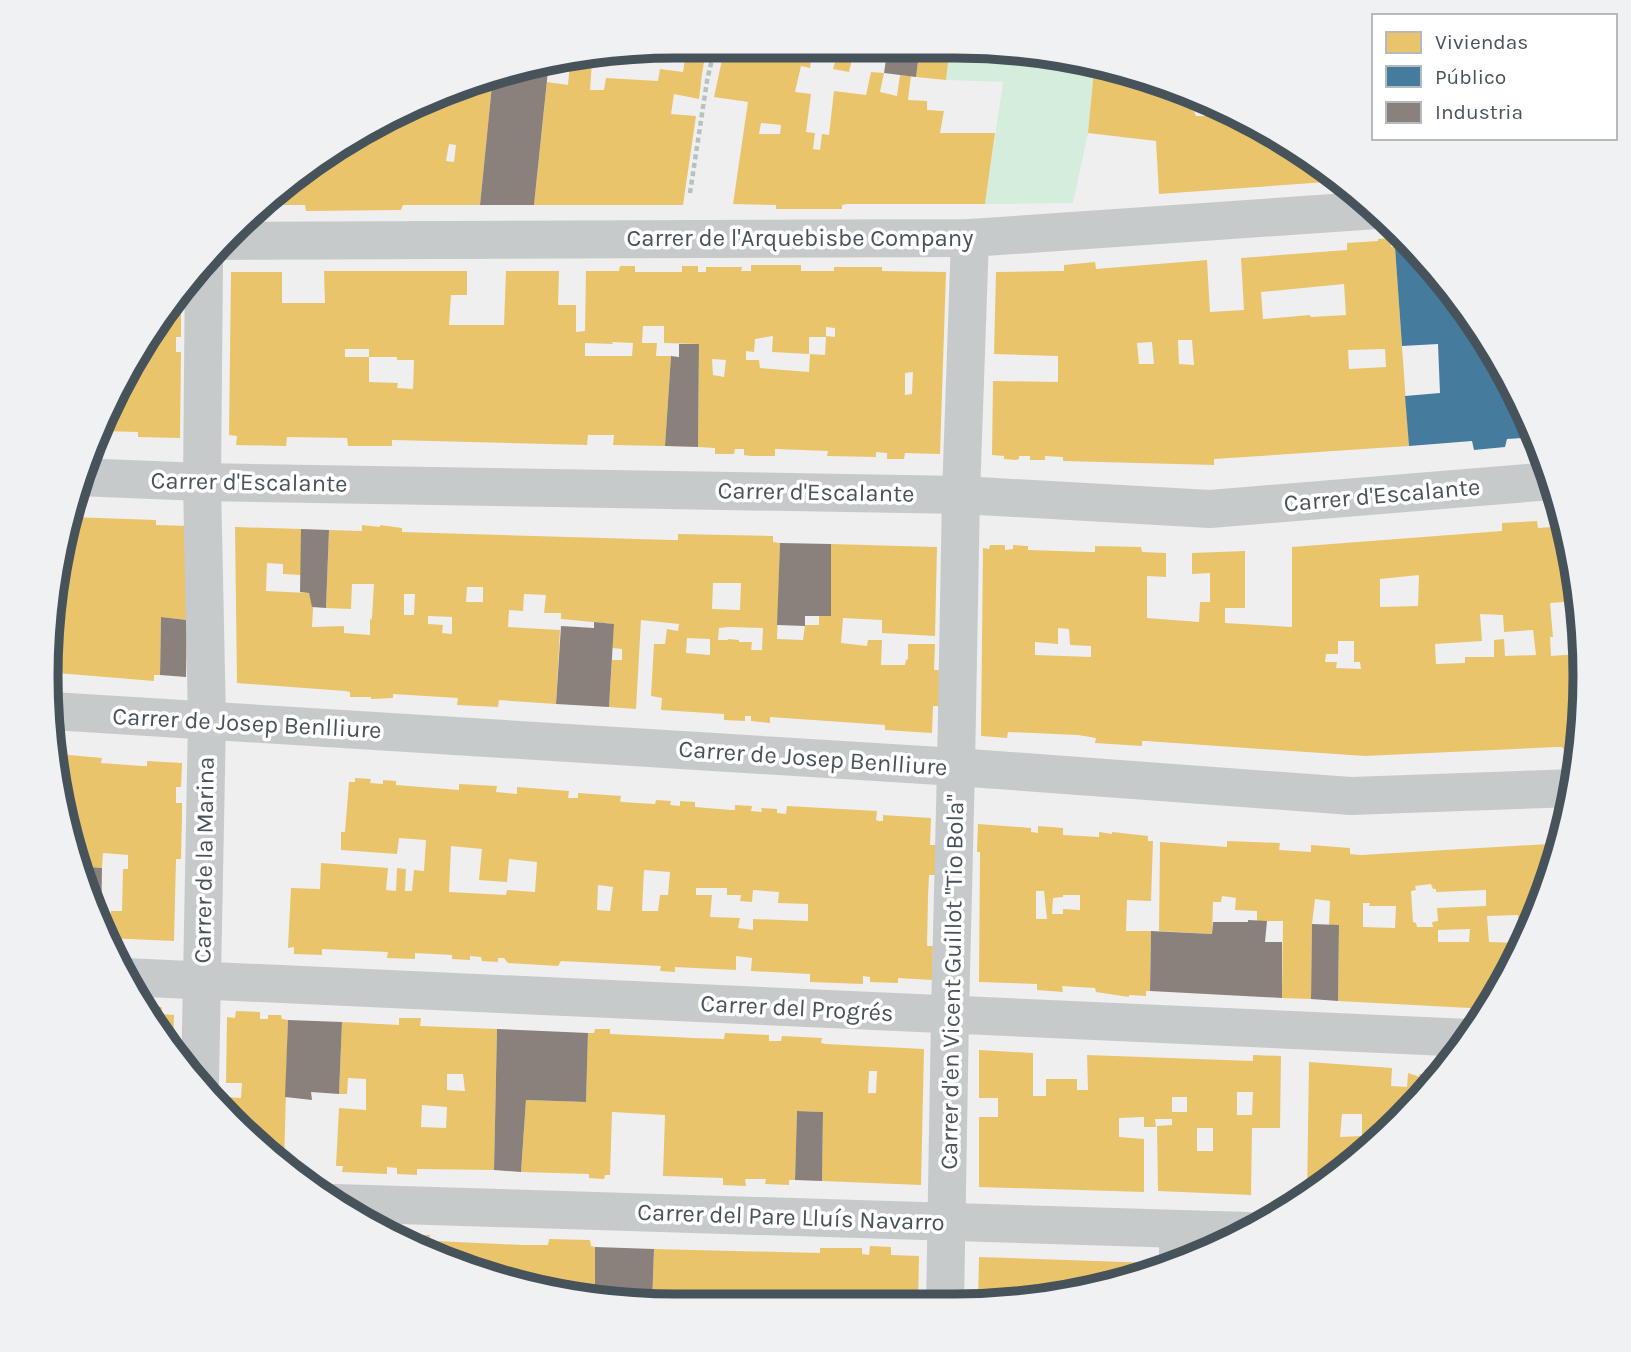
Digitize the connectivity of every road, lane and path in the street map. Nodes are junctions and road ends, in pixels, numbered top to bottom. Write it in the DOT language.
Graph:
graph roads {
  1 [pos="712,58"];
  2 [pos="1363,211"];
  3 [pos="970,238"];
  4 [pos="238,240"];
  5 [pos="683,240"];
  6 [pos="204,277"];
  7 [pos="91,478"];
  8 [pos="202,482"];
  9 [pos="1541,482"];
  10 [pos="961,495"];
  11 [pos="59,711"];
  12 [pos="207,720"];
  13 [pos="956,767"];
  14 [pos="1563,788"];
  15 [pos="137,977"];
  16 [pos="201,980"];
  17 [pos="950,1015"];
  18 [pos="1456,1037"];
  19 [pos="200,1070"];
  20 [pos="355,1204"];
  21 [pos="946,1222"];
  22 [pos="1208,1240"];
  23 [pos="1178,1246"];
  24 [pos="945,1294"];
  1 -- 5 [label="path"];
  2 -- 3 [label="street, Carrer de l'Arquebisbe Company"];
  3 -- 5 [label="street, Carrer de l'Arquebisbe Company"];
  3 -- 10 [label="street, Carrer d'en Vicent Guillot \"Tio Bola\""];
  4 -- 5 [label="street, Carrer de l'Arquebisbe Company"];
  6 -- 8 [label="street, Carrer de la Marina"];
  7 -- 8 [label="street, Carrer d'Escalante"];
  8 -- 10 [label="street, Carrer d'Escalante"];
  8 -- 12 [label="street, Carrer de la Marina"];
  9 -- 10 [label="street, Carrer d'Escalante"];
  10 -- 13 [label="street, Carrer d'en Vicent Guillot \"Tio Bola\""];
  11 -- 12 [label="street, Carrer de Josep Benlliure"];
  12 -- 13 [label="street, Carrer de Josep Benlliure"];
  12 -- 16 [label="street, Carrer de la Marina"];
  13 -- 14 [label="street, Carrer de Josep Benlliure"];
  13 -- 17 [label="street, Carrer d'en Vicent Guillot \"Tio Bola\""];
  15 -- 16 [label="street, Carrer del Progrés"];
  16 -- 17 [label="street, Carrer del Progrés"];
  16 -- 19 [label="street, Carrer de la Marina"];
  17 -- 18 [label="street, Carrer del Progrés"];
  17 -- 21 [label="street, Carrer d'en Vicent Guillot \"Tio Bola\""];
  20 -- 21 [label="street, Carrer del Pare Lluís Navarro"];
  21 -- 23 [label="street, Carrer del Pare Lluís Navarro"];
  21 -- 24 [label="street, Carrer d'en Vicent Guillot \"Tio Bola\""];
  22 -- 23 [label="street, Carrer del Pare Lluís Navarro"];
}
